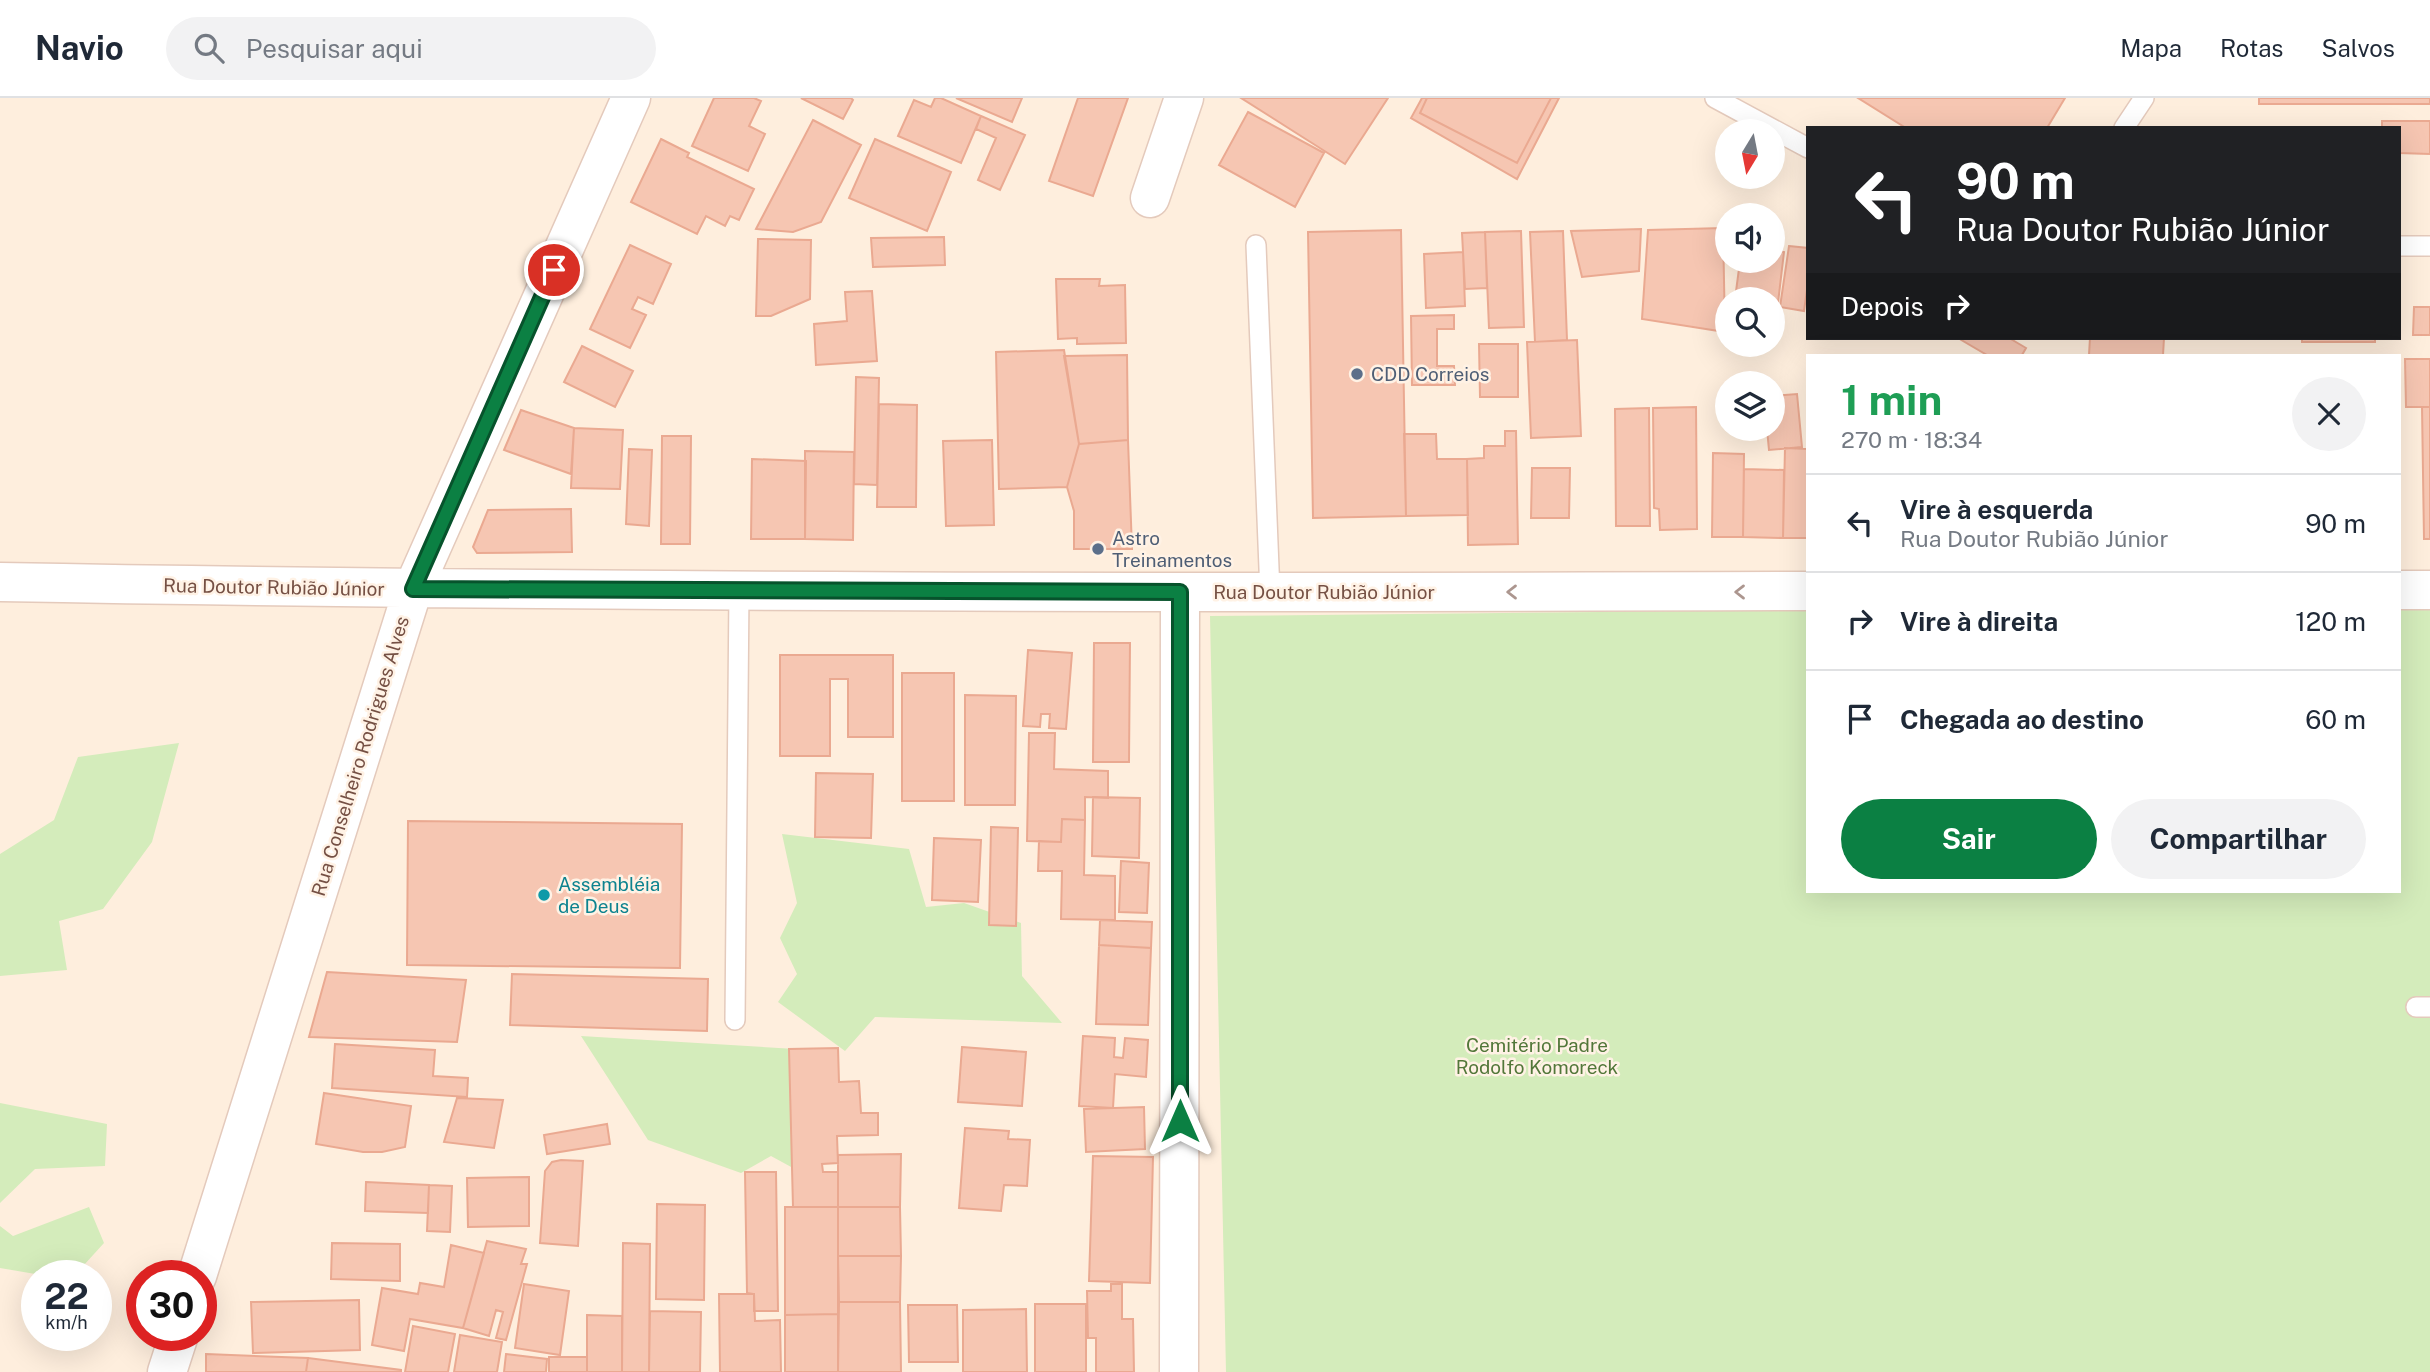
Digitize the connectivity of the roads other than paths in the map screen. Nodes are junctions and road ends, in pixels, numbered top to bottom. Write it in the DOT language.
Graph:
graph roads {
  1 [pos="631,98"];
  2 [pos="1184,98"];
  3 [pos="1715,98"];
  4 [pos="2144,98"];
  5 [pos="2125,126"];
  6 [pos="1806,147"];
  7 [pos="1150,198"];
  8 [pos="1256,245"];
  9 [pos="2401,246"];
  10 [pos="2430,246"];
  11 [pos="0,582"];
  12 [pos="413,589"];
  13 [pos="2401,590"];
  14 [pos="2430,590"];
  15 [pos="739,591"];
  16 [pos="1180,592"];
  17 [pos="1806,592"];
  18 [pos="1270,593"];
  19 [pos="735,1020"];
  20 [pos="202,1260"];
  21 [pos="173,1351"];
  22 [pos="167,1372"];
  23 [pos="1179,1372"];
  1 -- 12 [label="street, Rua Conselheiro Rodrigues Alves"];
  2 -- 7 [label="street"];
  3 -- 6 [label="lane"];
  4 -- 5 [label="lane"];
  8 -- 18 [label="lane"];
  9 -- 10 [label="lane"];
  11 -- 12 [label="street, Rua Doutor Rubião Júnior"];
  12 -- 15 [label="street, Rua Doutor Rubião Júnior"];
  12 -- 20 [label="street, Rua Conselheiro Rodrigues Alves"];
  13 -- 14 [label="street"];
  15 -- 16 [label="street, Rua Doutor Rubião Júnior"];
  15 -- 19 [label="lane"];
  16 -- 18 [label="street, Rua Doutor Rubião Júnior"];
  16 -- 23 [label="street"];
  17 -- 18 [label="street, Rua Doutor Rubião Júnior, one-way"];
  21 -- 22 [label="street"];
}
